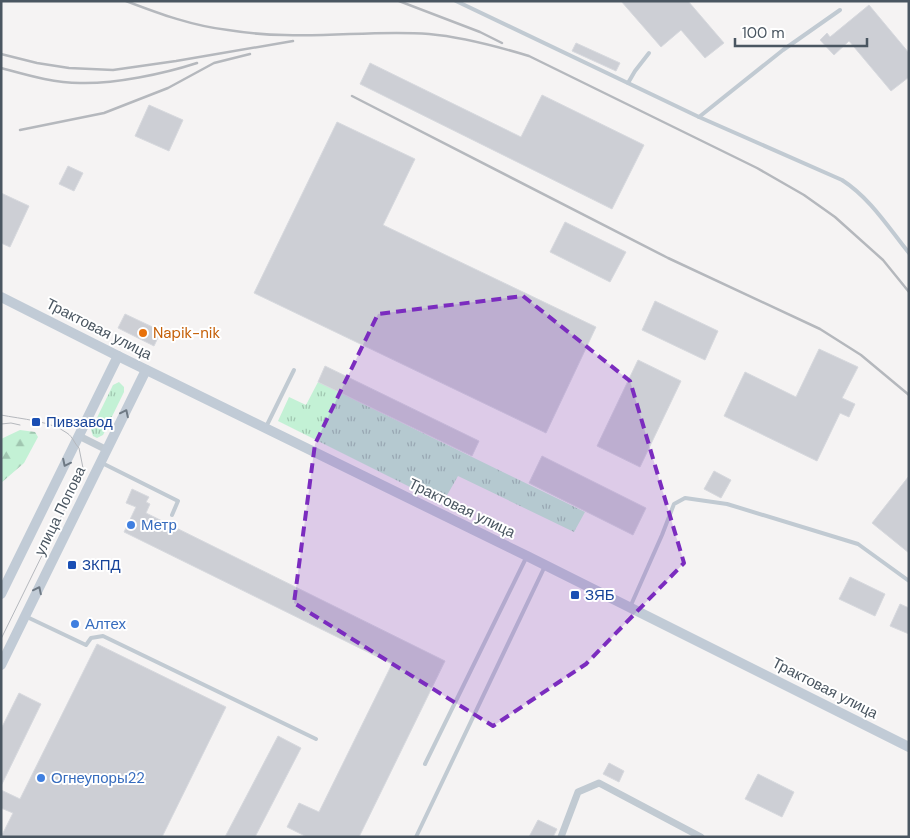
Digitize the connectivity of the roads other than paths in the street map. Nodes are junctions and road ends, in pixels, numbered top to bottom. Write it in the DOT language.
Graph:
graph roads {
  1 [pos="456,1"];
  2 [pos="840,10"];
  3 [pos="649,53"];
  4 [pos="628,84"];
  5 [pos="699,118"];
  6 [pos="909,253"];
  7 [pos="1,297"];
  8 [pos="118,356"];
  9 [pos="146,370"];
  10 [pos="294,370"];
  11 [pos="265,428"];
  12 [pos="79,436"];
  13 [pos="107,450"];
  14 [pos="101,462"];
  15 [pos="172,515"];
  16 [pos="527,556"];
  17 [pos="545,566"];
  18 [pos="909,581"];
  19 [pos="1,594"];
  20 [pos="630,607"];
  21 [pos="26,616"];
  22 [pos="1,665"];
  23 [pos="316,739"];
  24 [pos="909,747"];
  25 [pos="424,764"];
  26 [pos="416,837"];
  27 [pos="562,837"];
  28 [pos="701,837"];
  1 -- 4 [label="lane"];
  2 -- 5 [label="lane"];
  3 -- 4 [label="lane"];
  4 -- 5 [label="lane"];
  5 -- 6 [label="lane"];
  7 -- 8 [label="main road, Трактовая улица"];
  8 -- 9 [label="main road, Трактовая улица"];
  8 -- 12 [label="main road, улица Попова"];
  9 -- 11 [label="main road, Трактовая улица"];
  13 -- 9 [label="main road, улица Попова, one-way"];
  10 -- 11 [label="lane"];
  11 -- 16 [label="main road, Трактовая улица"];
  12 -- 13 [label="street"];
  12 -- 19 [label="main road, улица Попова, one-way"];
  13 -- 14 [label="main road, улица Попова"];
  14 -- 15 [label="lane"];
  21 -- 14 [label="main road, улица Попова, one-way"];
  16 -- 17 [label="main road, Трактовая улица"];
  16 -- 25 [label="lane"];
  17 -- 20 [label="main road, Трактовая улица"];
  17 -- 26 [label="lane"];
  18 -- 20 [label="lane"];
  20 -- 24 [label="main road, Трактовая улица"];
  21 -- 22 [label="main road, улица Попова"];
  21 -- 23 [label="lane"];
  27 -- 28 [label="street"];
}
